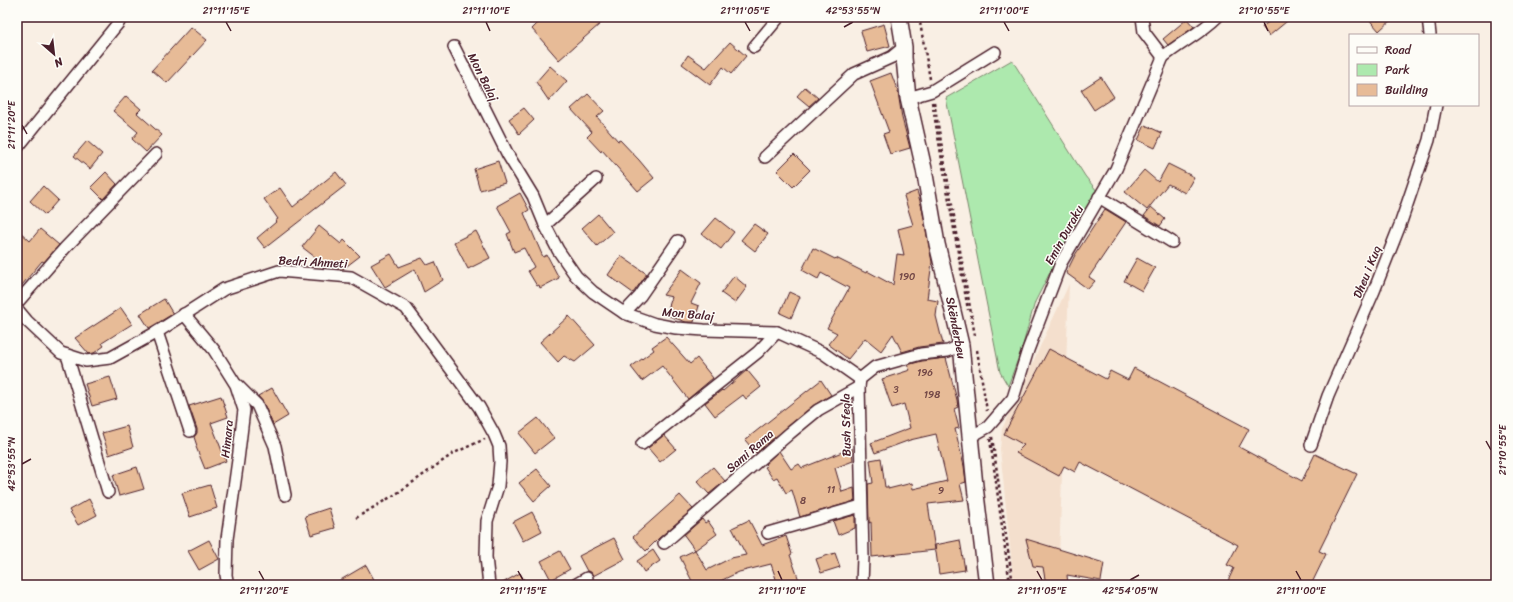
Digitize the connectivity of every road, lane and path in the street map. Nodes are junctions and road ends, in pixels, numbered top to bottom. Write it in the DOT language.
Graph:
graph roads {
  1 [pos="779,17"];
  2 [pos="899,17"];
  3 [pos="919,17"];
  4 [pos="1142,17"];
  5 [pos="1217,17"];
  6 [pos="1428,17"];
  7 [pos="119,22"];
  8 [pos="1430,34"];
  9 [pos="454,46"];
  10 [pos="754,47"];
  11 [pos="904,47"];
  12 [pos="995,52"];
  13 [pos="1162,57"];
  14 [pos="932,91"];
  15 [pos="908,98"];
  16 [pos="1436,106"];
  17 [pos="17,148"];
  18 [pos="156,154"];
  19 [pos="765,157"];
  20 [pos="596,179"];
  21 [pos="1099,197"];
  22 [pos="545,225"];
  23 [pos="678,241"];
  24 [pos="1172,242"];
  25 [pos="17,303"];
  26 [pos="17,309"];
  27 [pos="624,313"];
  28 [pos="184,314"];
  29 [pos="157,332"];
  30 [pos="777,332"];
  31 [pos="968,343"];
  32 [pos="977,348"];
  33 [pos="67,355"];
  34 [pos="859,383"];
  35 [pos="236,385"];
  36 [pos="990,426"];
  37 [pos="190,431"];
  38 [pos="494,434"];
  39 [pos="970,437"];
  40 [pos="642,444"];
  41 [pos="1311,445"];
  42 [pos="108,492"];
  43 [pos="286,495"];
  44 [pos="861,506"];
  45 [pos="356,518"];
  46 [pos="768,533"];
  47 [pos="664,543"];
  48 [pos="587,578"];
  49 [pos="228,585"];
  50 [pos="489,585"];
  51 [pos="575,585"];
  52 [pos="862,585"];
  53 [pos="987,585"];
  54 [pos="1013,585"];
  1 -- 10 [label="street"];
  2 -- 11 [label="main road, Skënderbeu"];
  3 -- 14 [label="path"];
  4 -- 13 [label="street"];
  5 -- 13 [label="street"];
  6 -- 8 [label="street"];
  7 -- 17 [label="street"];
  9 -- 22 [label="street, Mon Balaj"];
  11 -- 15 [label="main road, Skënderbeu"];
  11 -- 19 [label="street"];
  12 -- 14 [label="street"];
  13 -- 21 [label="street, Emin Duraku"];
  14 -- 15 [label="street"];
  14 -- 31 [label="path"];
  15 -- 31 [label="main road, Skënderbeu"];
  16 -- 41 [label="street, Dheu i Kuq"];
  18 -- 25 [label="street"];
  20 -- 22 [label="street"];
  21 -- 24 [label="street"];
  21 -- 36 [label="street, Emin Duraku"];
  22 -- 27 [label="street, Mon Balaj"];
  23 -- 27 [label="street"];
  26 -- 33 [label="street, Bedri Ahmeti"];
  27 -- 30 [label="street, Mon Balaj"];
  28 -- 29 [label="street, Bedri Ahmeti"];
  28 -- 35 [label="street, Himara"];
  28 -- 38 [label="street, Bedri Ahmeti"];
  29 -- 33 [label="street, Bedri Ahmeti"];
  29 -- 37 [label="street"];
  30 -- 34 [label="street, Mon Balaj"];
  30 -- 40 [label="street"];
  31 -- 34 [label="street, Bush Sfeqla"];
  31 -- 39 [label="main road, Skënderbeu"];
  32 -- 36 [label="path"];
  33 -- 42 [label="street"];
  34 -- 44 [label="street, Bush Sfeqla"];
  34 -- 47 [label="street, Sami Rama"];
  35 -- 43 [label="street"];
  35 -- 49 [label="street, Himara"];
  36 -- 39 [label="street, Emin Duraku"];
  36 -- 54 [label="path"];
  38 -- 45 [label="path"];
  38 -- 50 [label="street, Bedri Ahmeti"];
  39 -- 53 [label="main road, Skënderbeu"];
  44 -- 46 [label="street"];
  44 -- 52 [label="street, Bush Sfeqla"];
  48 -- 51 [label="street"];
}
